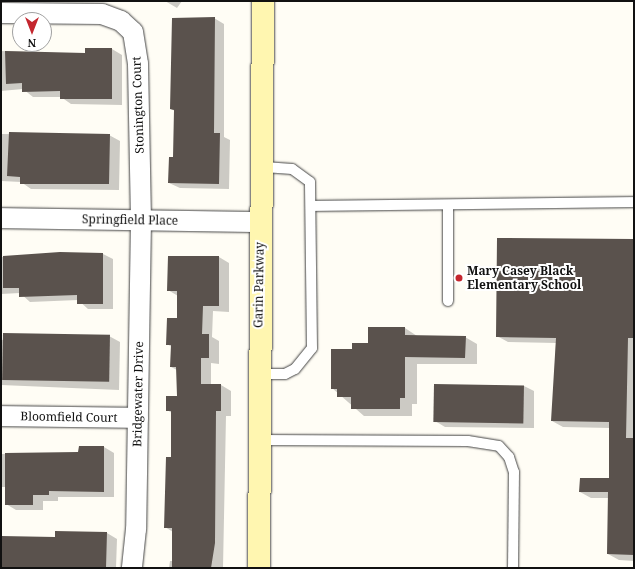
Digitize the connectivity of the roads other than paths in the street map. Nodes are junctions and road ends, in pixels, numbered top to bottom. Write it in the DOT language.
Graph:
graph roads {
  1 [pos="263,1"];
  2 [pos="1,13"];
  3 [pos="261,167"];
  4 [pos="634,202"];
  5 [pos="448,205"];
  6 [pos="312,206"];
  7 [pos="1,218"];
  8 [pos="141,220"];
  9 [pos="260,222"];
  10 [pos="448,301"];
  11 [pos="258,374"];
  12 [pos="1,416"];
  13 [pos="138,418"];
  14 [pos="260,440"];
  15 [pos="132,568"];
  16 [pos="259,568"];
  17 [pos="513,568"];
  1 -- 3 [label="street, Garin Parkway"];
  2 -- 8 [label="street, Stonington Court"];
  3 -- 6 [label="lane"];
  3 -- 9 [label="street, Garin Parkway"];
  4 -- 5 [label="lane"];
  5 -- 6 [label="lane"];
  5 -- 10 [label="lane"];
  6 -- 11 [label="lane"];
  7 -- 8 [label="street, Springfield Place"];
  8 -- 9 [label="street, Springfield Place"];
  8 -- 13 [label="street, Bridgewater Drive"];
  9 -- 11 [label="street, Garin Parkway"];
  11 -- 14 [label="street, Garin Parkway"];
  12 -- 13 [label="street, Bloomfield Court"];
  13 -- 15 [label="street, Bridgewater Drive"];
  14 -- 16 [label="street, Garin Parkway"];
  14 -- 17 [label="lane"];
}
